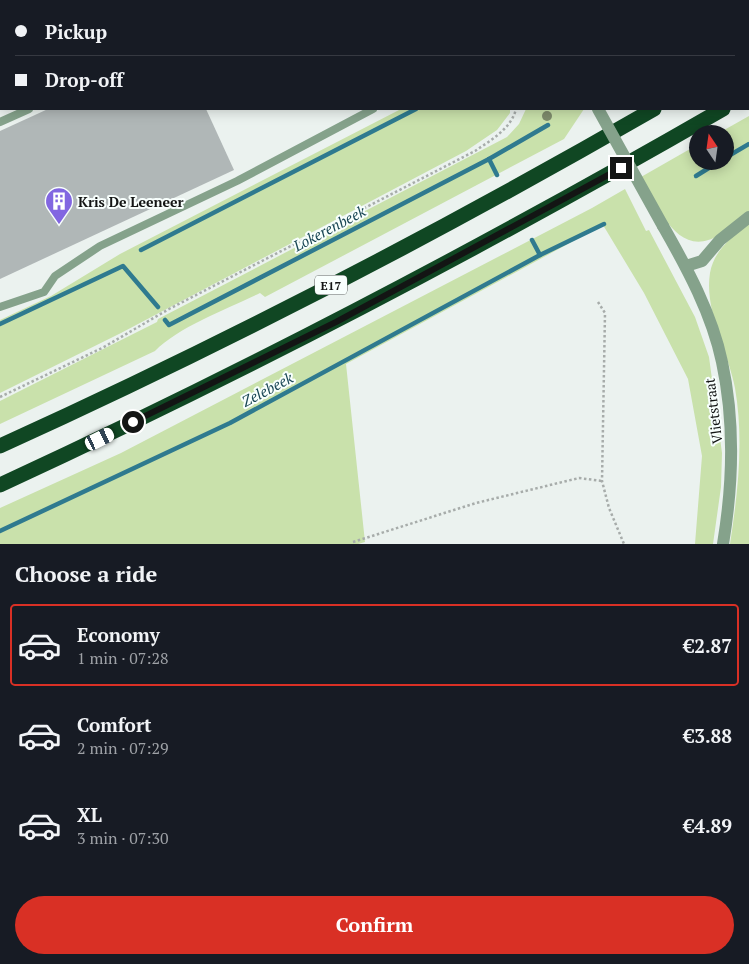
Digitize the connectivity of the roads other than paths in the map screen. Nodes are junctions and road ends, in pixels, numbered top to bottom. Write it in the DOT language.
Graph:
graph roads {
  1 [pos="27,110"];
  2 [pos="371,110"];
  3 [pos="599,110"];
  4 [pos="652,110"];
  5 [pos="721,110"];
  6 [pos="0,122"];
  7 [pos="749,217"];
  8 [pos="686,266"];
  9 [pos="0,307"];
  10 [pos="0,446"];
  11 [pos="0,485"];
  12 [pos="723,544"];
  1 -- 6 [label="lane"];
  2 -- 9 [label="lane"];
  3 -- 8 [label="street, Vlietstraat, bridge"];
  4 -- 10 [label="highway, E17"];
  5 -- 11 [label="highway, E17"];
  7 -- 8 [label="street"];
  8 -- 12 [label="street, Vlietstraat"];
}
